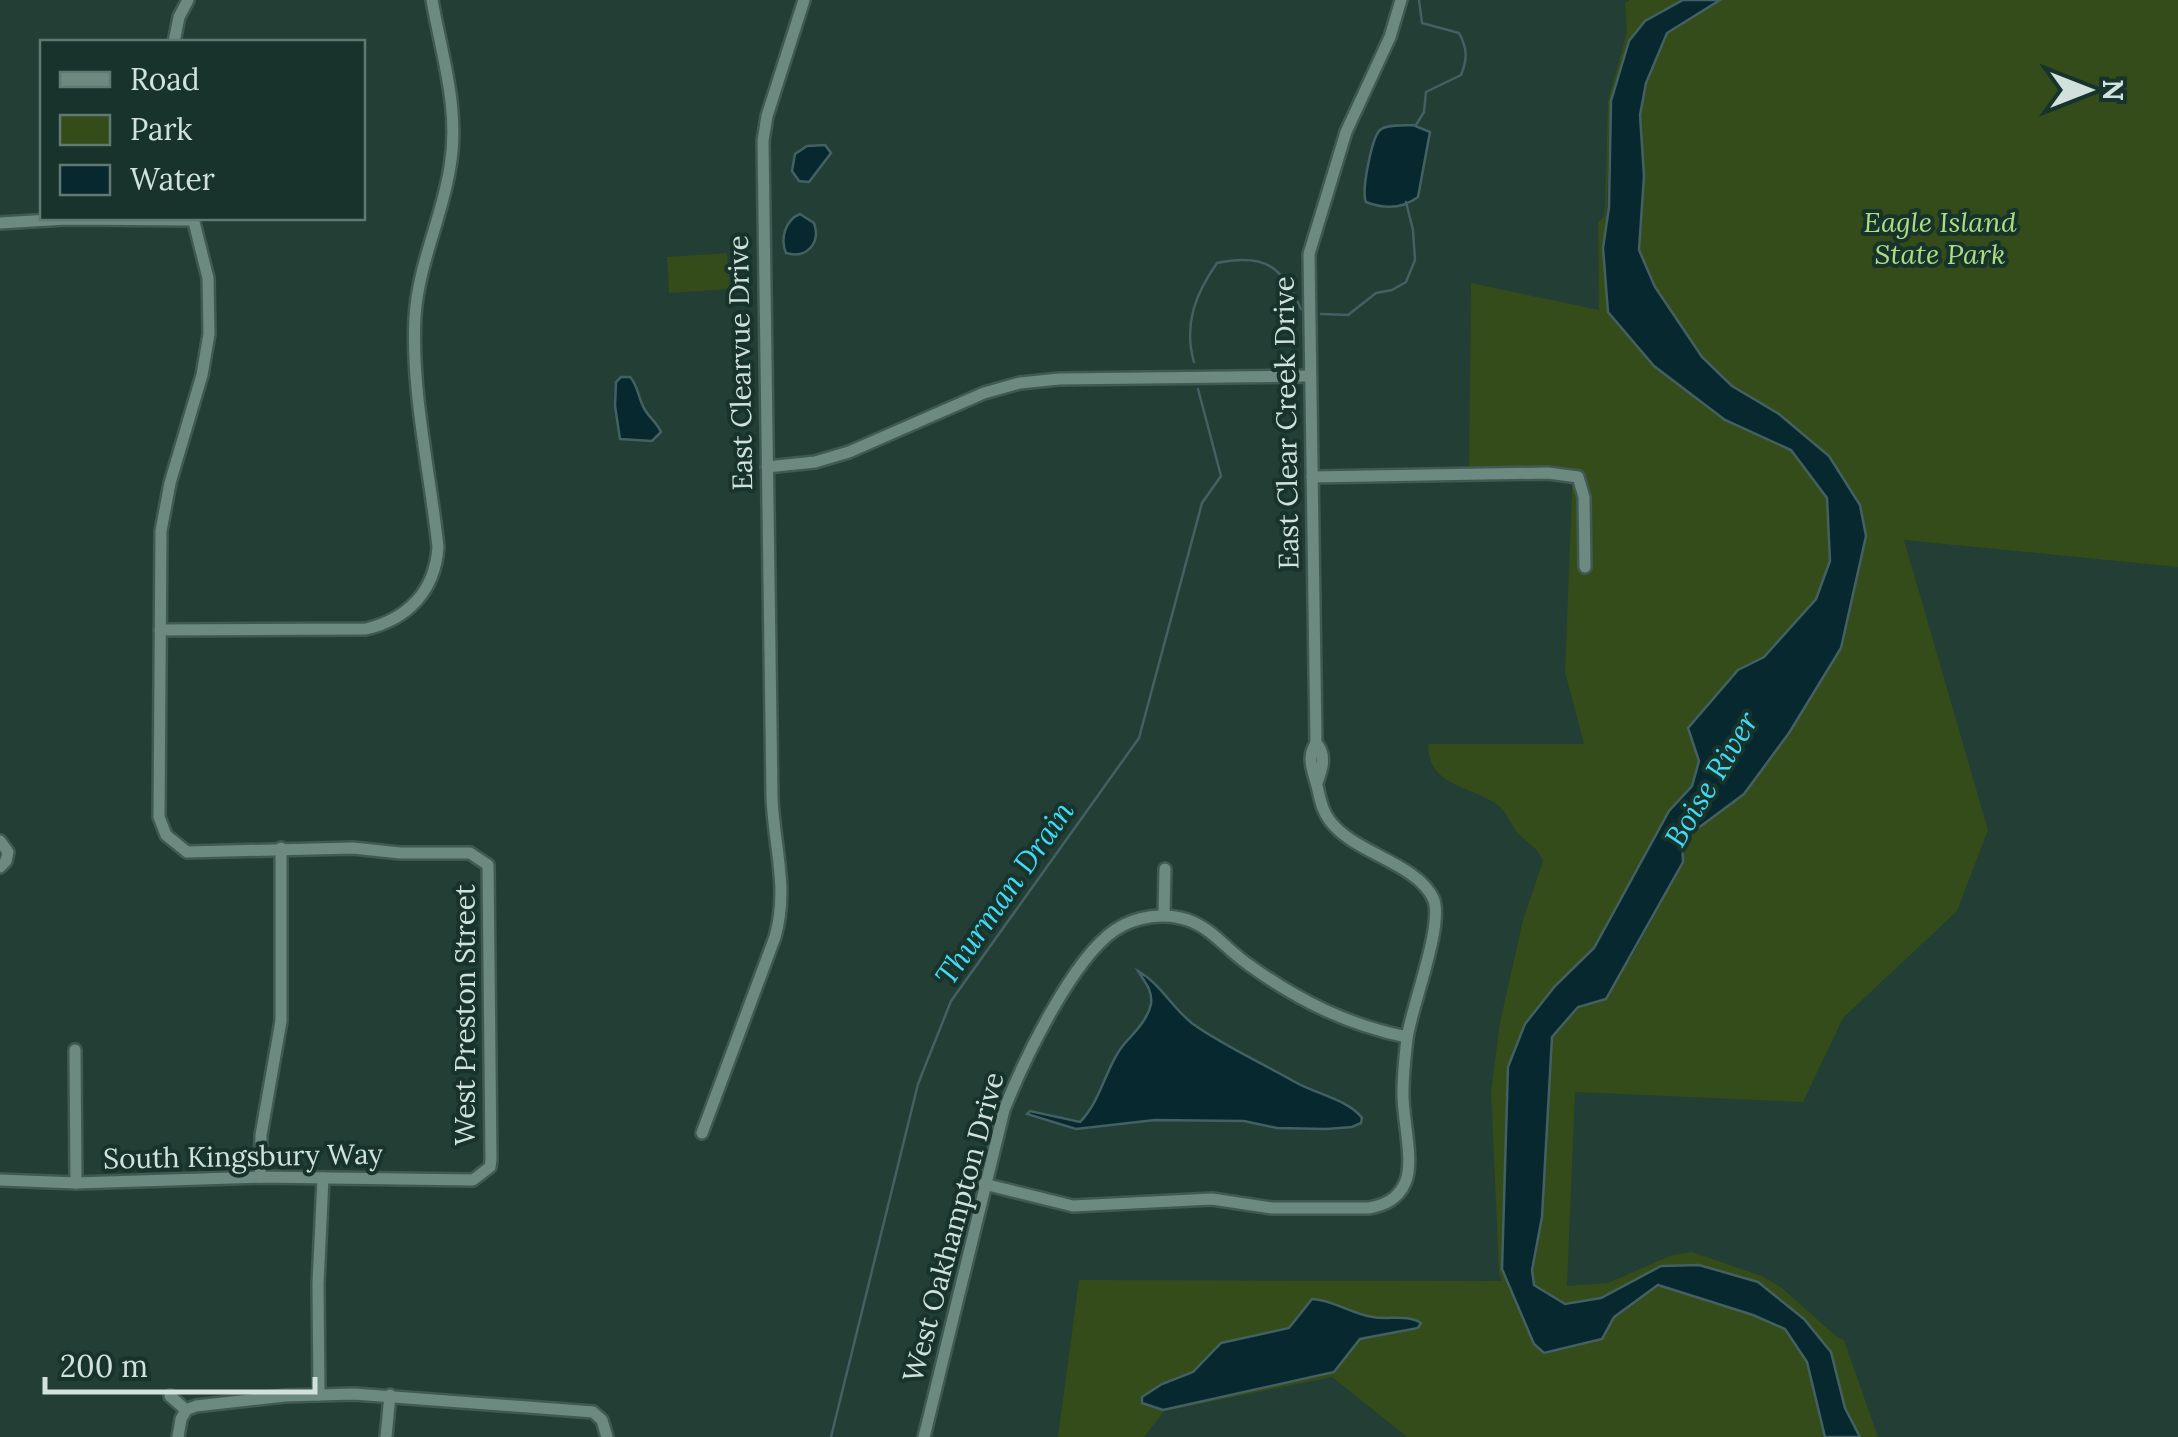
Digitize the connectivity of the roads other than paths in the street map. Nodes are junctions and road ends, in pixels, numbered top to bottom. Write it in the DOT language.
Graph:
graph roads {
  1 [pos="188,0"];
  2 [pos="432,0"];
  3 [pos="804,0"];
  4 [pos="1402,0"];
  5 [pos="174,40"];
  6 [pos="50,220"];
  7 [pos="194,220"];
  8 [pos="0,223"];
  9 [pos="1310,376"];
  10 [pos="767,467"];
  11 [pos="1312,476"];
  12 [pos="1585,567"];
  13 [pos="160,630"];
  14 [pos="0,841"];
  15 [pos="281,848"];
  16 [pos="0,866"];
  17 [pos="1164,869"];
  18 [pos="1164,915"];
  19 [pos="1407,1037"];
  20 [pos="75,1050"];
  21 [pos="702,1133"];
  22 [pos="484,1172"];
  23 [pos="260,1177"];
  24 [pos="323,1178"];
  25 [pos="0,1180"];
  26 [pos="76,1182"];
  27 [pos="984,1184"];
  28 [pos="319,1395"];
  29 [pos="390,1395"];
  30 [pos="170,1396"];
  31 [pos="186,1410"];
  32 [pos="178,1437"];
  33 [pos="386,1437"];
  34 [pos="607,1437"];
  35 [pos="924,1437"];
  1 -- 5 [label="street"];
  2 -- 13 [label="street"];
  3 -- 10 [label="street, East Clearvue Drive"];
  4 -- 9 [label="street, East Clear Creek Drive"];
  6 -- 8 [label="street"];
  7 -- 13 [label="street"];
  9 -- 10 [label="street"];
  9 -- 11 [label="street, East Clear Creek Drive"];
  10 -- 21 [label="street, East Clearvue Drive"];
  11 -- 12 [label="street"];
  11 -- 19 [label="street, East Clear Creek Drive"];
  13 -- 15 [label="street"];
  14 -- 16 [label="street"];
  15 -- 22 [label="street, West Preston Street"];
  15 -- 23 [label="street"];
  17 -- 18 [label="street"];
  18 -- 19 [label="street"];
  18 -- 27 [label="street, West Oakhampton Drive"];
  19 -- 27 [label="street"];
  20 -- 26 [label="street"];
  22 -- 24 [label="street, South Kingsbury Way"];
  23 -- 24 [label="street, South Kingsbury Way"];
  23 -- 26 [label="street, South Kingsbury Way"];
  24 -- 28 [label="street"];
  25 -- 26 [label="street, South Kingsbury Way"];
  27 -- 35 [label="street, West Oakhampton Drive"];
  28 -- 29 [label="street"];
  28 -- 31 [label="street"];
  29 -- 33 [label="street"];
  29 -- 34 [label="street"];
  30 -- 31 [label="street"];
  31 -- 32 [label="street"];
}
